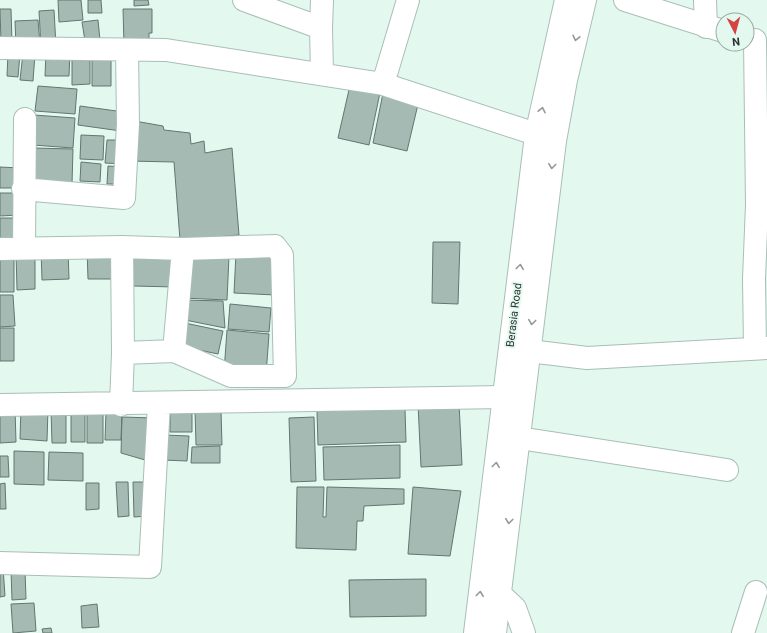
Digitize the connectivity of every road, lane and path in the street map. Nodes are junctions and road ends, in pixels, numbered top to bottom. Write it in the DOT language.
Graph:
graph roads {
  1 [pos="244,0"];
  2 [pos="322,0"];
  3 [pos="408,0"];
  4 [pos="566,0"];
  5 [pos="585,0"];
  6 [pos="625,0"];
  7 [pos="705,0"];
  8 [pos="321,28"];
  9 [pos="714,29"];
  10 [pos="756,39"];
  11 [pos="0,48"];
  12 [pos="127,50"];
  13 [pos="322,74"];
  14 [pos="382,84"];
  15 [pos="25,119"];
  16 [pos="546,138"];
  17 [pos="23,189"];
  18 [pos="762,205"];
  19 [pos="122,247"];
  20 [pos="24,248"];
  21 [pos="0,249"];
  22 [pos="183,249"];
  23 [pos="760,279"];
  24 [pos="761,348"];
  25 [pos="174,351"];
  26 [pos="529,351"];
  27 [pos="123,353"];
  28 [pos="285,376"];
  29 [pos="514,399"];
  30 [pos="286,400"];
  31 [pos="159,404"];
  32 [pos="122,405"];
  33 [pos="0,406"];
  34 [pos="520,438"];
  35 [pos="727,470"];
  36 [pos="0,563"];
  37 [pos="756,592"];
  38 [pos="500,594"];
  39 [pos="475,633"];
  40 [pos="495,633"];
  41 [pos="524,633"];
  42 [pos="743,633"];
  1 -- 8 [label="street"];
  2 -- 8 [label="street"];
  3 -- 14 [label="street"];
  16 -- 4 [label="street, Berasia Road, one-way"];
  5 -- 16 [label="street, Berasia Road, one-way"];
  6 -- 9 [label="street"];
  7 -- 9 [label="street"];
  8 -- 13 [label="street"];
  10 -- 18 [label="street"];
  11 -- 12 [label="street"];
  12 -- 13 [label="street"];
  12 -- 17 [label="street"];
  13 -- 14 [label="street"];
  14 -- 16 [label="street"];
  15 -- 17 [label="street"];
  16 -- 26 [label="street, Berasia Road, one-way"];
  29 -- 16 [label="street, Berasia Road, one-way"];
  17 -- 20 [label="street"];
  18 -- 23 [label="street"];
  19 -- 20 [label="street"];
  19 -- 22 [label="street"];
  19 -- 27 [label="street"];
  20 -- 21 [label="street"];
  22 -- 25 [label="street"];
  22 -- 28 [label="street"];
  23 -- 24 [label="street"];
  24 -- 26 [label="street"];
  25 -- 27 [label="street"];
  25 -- 28 [label="street"];
  26 -- 29 [label="street, Berasia Road"];
  27 -- 32 [label="street"];
  28 -- 30 [label="street"];
  29 -- 30 [label="street"];
  29 -- 34 [label="street, Berasia Road"];
  39 -- 29 [label="street, Berasia Road, one-way"];
  30 -- 31 [label="street"];
  31 -- 32 [label="street"];
  31 -- 36 [label="street"];
  32 -- 33 [label="street"];
  34 -- 35 [label="street"];
  34 -- 38 [label="street, Berasia Road, one-way"];
  37 -- 42 [label="street"];
  38 -- 40 [label="street, Berasia Road"];
  38 -- 41 [label="street"];
}
